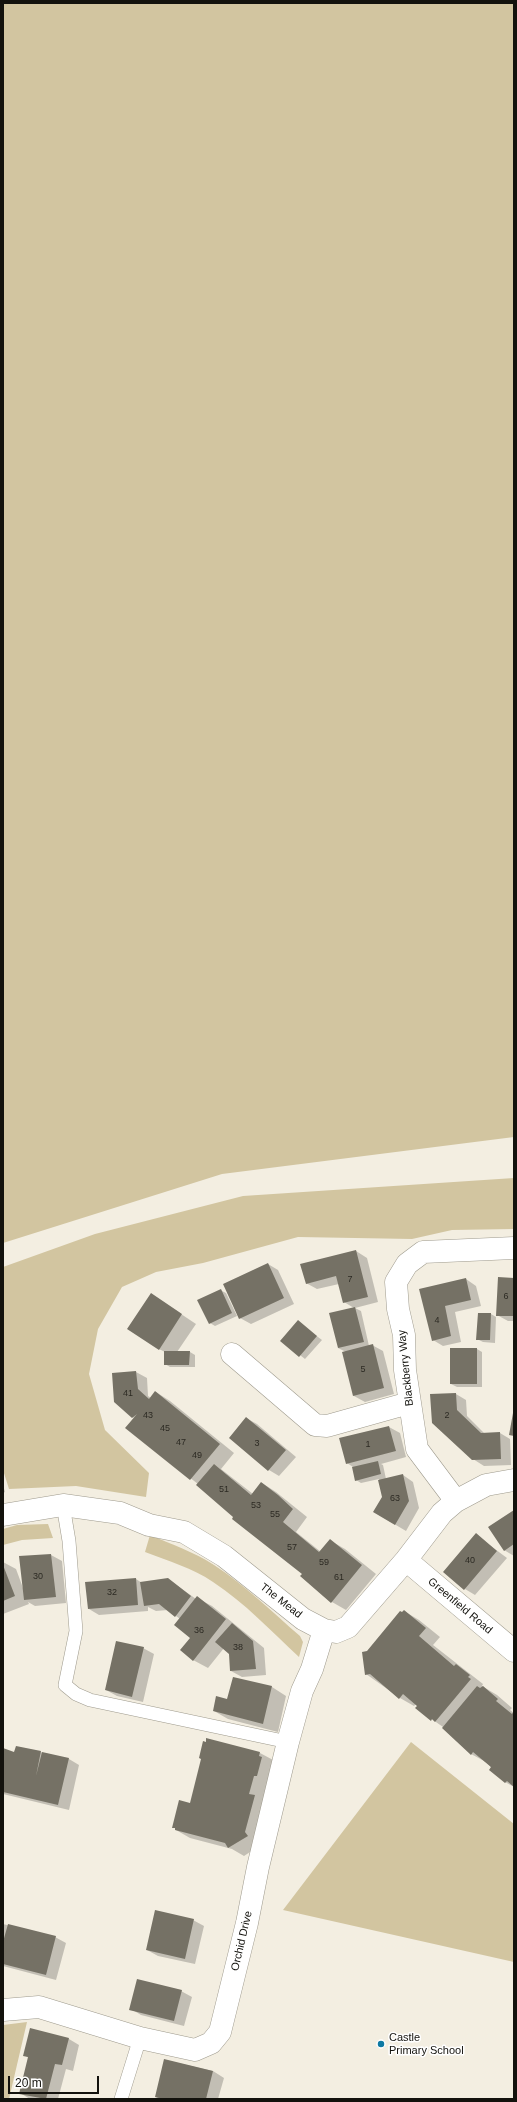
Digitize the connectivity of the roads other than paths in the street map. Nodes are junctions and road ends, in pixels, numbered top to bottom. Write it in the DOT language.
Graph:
graph roads {
  1 [pos="514,1248"];
  2 [pos="232,1354"];
  3 [pos="409,1403"];
  4 [pos="514,1480"];
  5 [pos="456,1501"];
  6 [pos="63,1505"];
  7 [pos="3,1515"];
  8 [pos="406,1560"];
  9 [pos="324,1630"];
  10 [pos="514,1651"];
  11 [pos="288,1742"];
  12 [pos="3,2010"];
  13 [pos="140,2038"];
  14 [pos="121,2099"];
  1 -- 3 [label="street, Blackberry Way"];
  2 -- 3 [label="street"];
  3 -- 5 [label="street, Blackberry Way"];
  4 -- 5 [label="street"];
  5 -- 8 [label="street"];
  6 -- 7 [label="street, The Mead"];
  6 -- 9 [label="street, The Mead"];
  6 -- 11 [label="lane"];
  8 -- 9 [label="street"];
  8 -- 10 [label="street, Greenfield Road"];
  9 -- 11 [label="street, Orchid Drive"];
  11 -- 13 [label="street, Orchid Drive"];
  12 -- 13 [label="street, Orchid Drive"];
  13 -- 14 [label="lane"];
}
